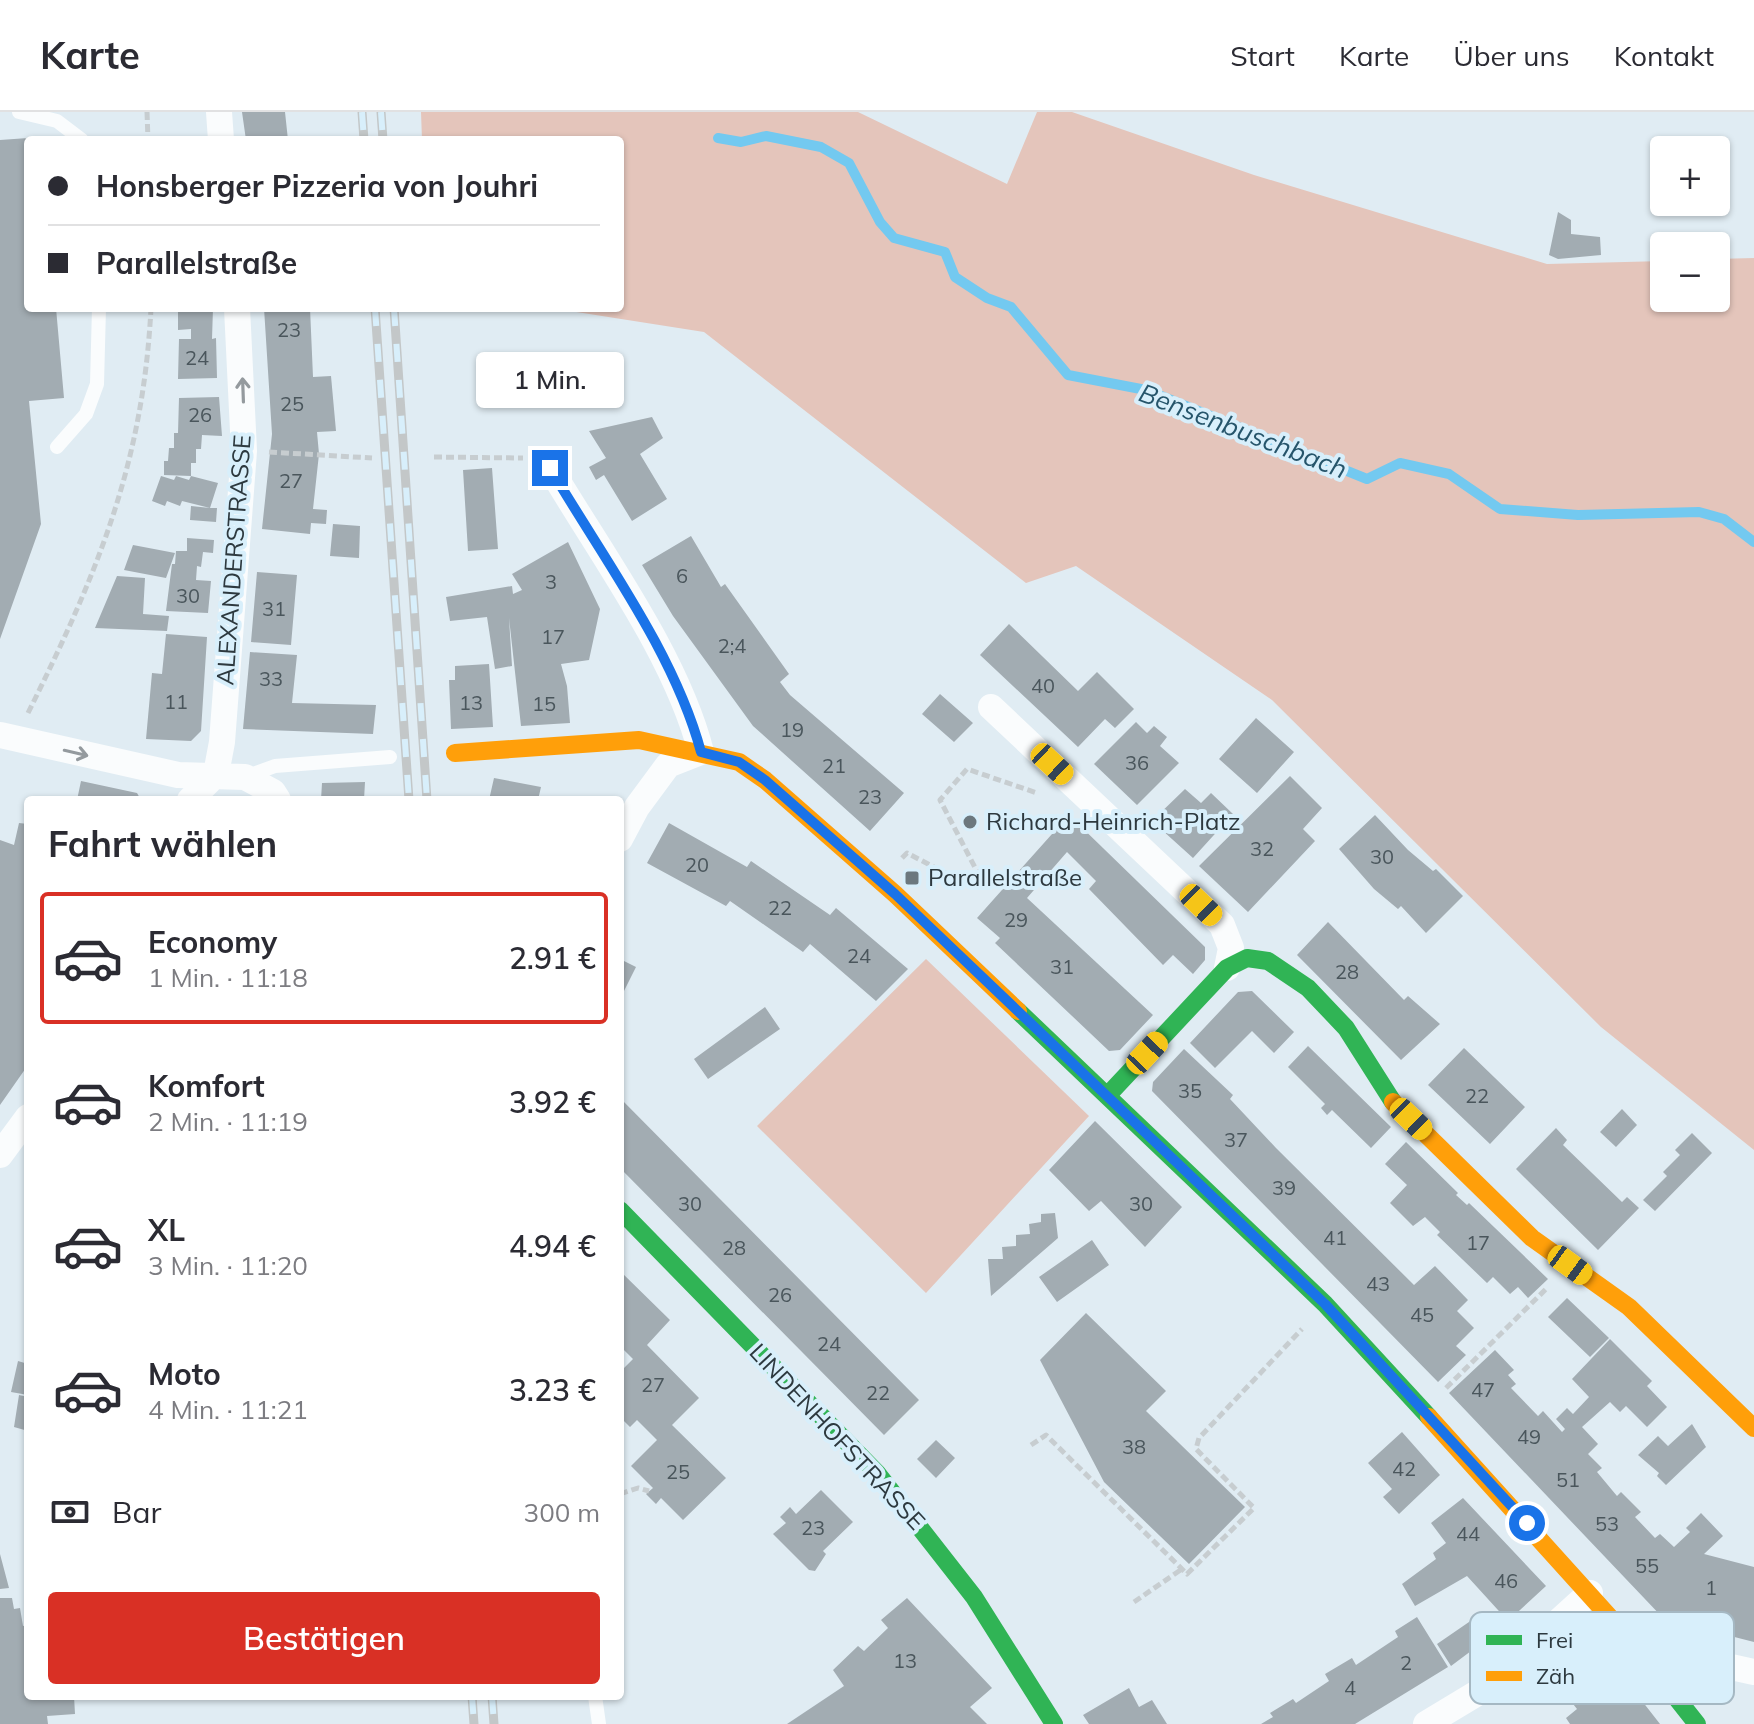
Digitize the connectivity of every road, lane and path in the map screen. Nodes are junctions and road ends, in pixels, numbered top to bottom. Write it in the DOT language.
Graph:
graph roads {
  1 [pos="19,112"];
  2 [pos="147,112"];
  3 [pos="219,112"];
  4 [pos="77,136"];
  5 [pos="148,136"];
  6 [pos="221,136"];
  7 [pos="99,312"];
  8 [pos="151,312"];
  9 [pos="237,312"];
  10 [pos="57,447"];
  11 [pos="285,453"];
  12 [pos="434,457"];
  13 [pos="372,458"];
  14 [pos="550,468"];
  15 [pos="991,707"];
  16 [pos="11,728"];
  17 [pos="701,752"];
  18 [pos="455,753"];
  19 [pos="390,757"];
  20 [pos="216,774"];
  21 [pos="245,777"];
  22 [pos="1040,794"];
  23 [pos="194,796"];
  24 [pos="276,796"];
  25 [pos="624,831"];
  26 [pos="934,868"];
  27 [pos="1227,968"];
  28 [pos="1107,1096"];
  29 [pos="24,1122"];
  30 [pos="0,1155"];
  31 [pos="624,1214"];
  32 [pos="1570,1265"];
  33 [pos="1325,1304"];
  34 [pos="1466,1367"];
  35 [pos="1754,1428"];
  36 [pos="1031,1445"];
  37 [pos="649,1491"];
  38 [pos="624,1493"];
  39 [pos="1182,1569"];
  40 [pos="1590,1593"];
  41 [pos="1134,1602"];
  42 [pos="1569,1612"];
  43 [pos="1606,1612"];
  44 [pos="1734,1668"];
  45 [pos="1754,1672"];
  46 [pos="1470,1697"];
  47 [pos="596,1700"];
  48 [pos="1682,1704"];
  49 [pos="599,1724"];
  50 [pos="1054,1724"];
  51 [pos="1426,1724"];
  52 [pos="1697,1724"];
  1 -- 4 [label="lane"];
  2 -- 5 [label="path"];
  3 -- 6 [label="street"];
  7 -- 10 [label="lane"];
  8 -- 16 [label="path"];
  20 -- 9 [label="street, ALEXANDERSTRASSE, one-way"];
  11 -- 13 [label="path"];
  12 -- 14 [label="path"];
  14 -- 17 [label="street"];
  15 -- 27 [label="street"];
  16 -- 20 [label="street, one-way"];
  17 -- 18 [label="street"];
  17 -- 25 [label="street"];
  17 -- 28 [label="street"];
  19 -- 21 [label="lane"];
  20 -- 21 [label="street"];
  20 -- 23 [label="street"];
  21 -- 24 [label="street"];
  22 -- 26 [label="path"];
  27 -- 28 [label="street"];
  27 -- 32 [label="street"];
  28 -- 33 [label="street"];
  29 -- 30 [label="street"];
  31 -- 50 [label="street, LINDENHOFSTRASSE"];
  32 -- 34 [label="path"];
  32 -- 35 [label="street"];
  33 -- 39 [label="path"];
  33 -- 40 [label="street"];
  36 -- 39 [label="path"];
  37 -- 38 [label="path"];
  39 -- 41 [label="path"];
  40 -- 42 [label="street"];
  40 -- 43 [label="street"];
  44 -- 45 [label="street"];
  46 -- 51 [label="street"];
  47 -- 49 [label="lane"];
  48 -- 52 [label="street"];
}
